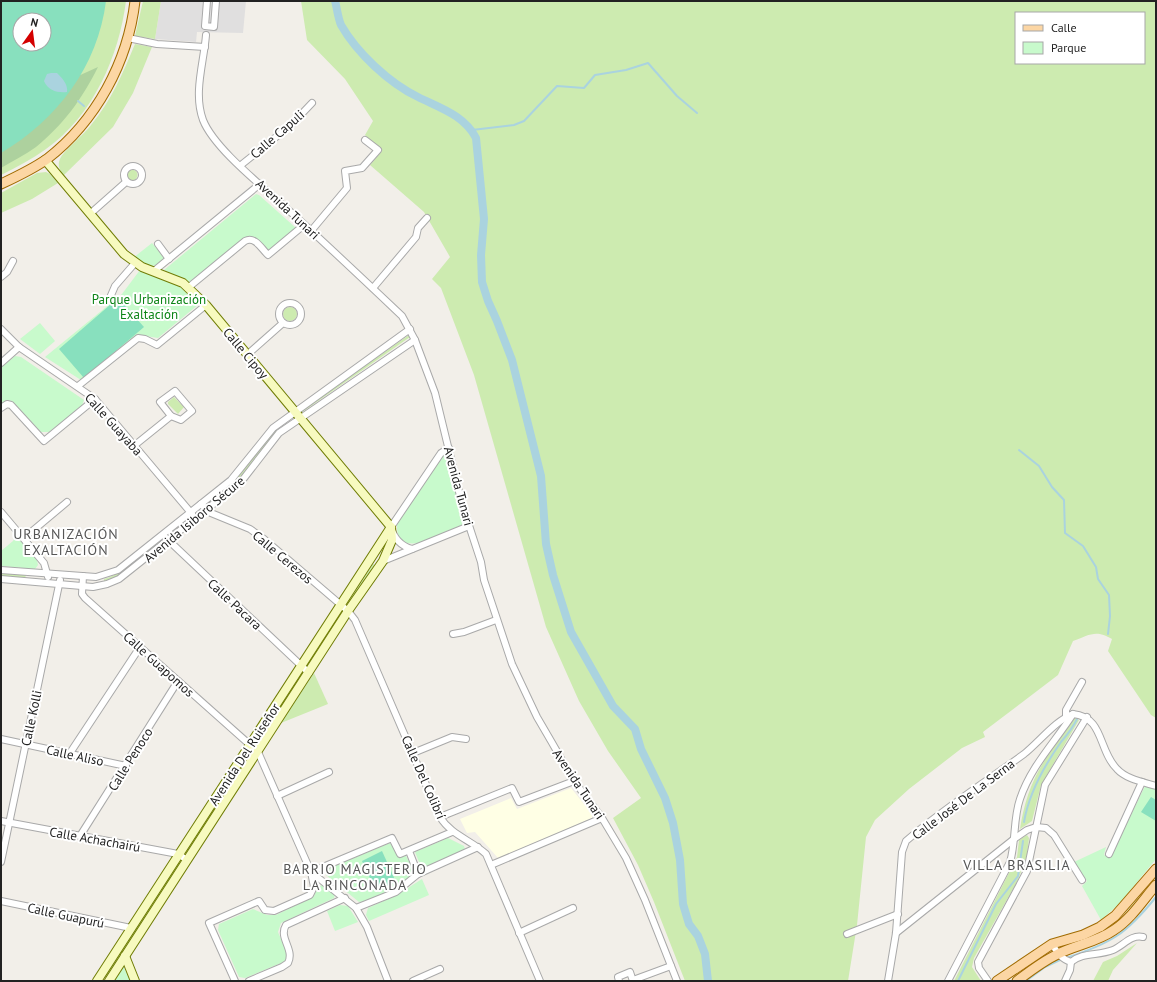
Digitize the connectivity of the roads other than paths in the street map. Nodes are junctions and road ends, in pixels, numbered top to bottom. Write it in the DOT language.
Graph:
graph roads {
  1 [pos="135,1"];
  2 [pos="207,1"];
  3 [pos="216,1"];
  4 [pos="206,35"];
  5 [pos="128,38"];
  6 [pos="205,47"];
  7 [pos="312,103"];
  8 [pos="365,140"];
  9 [pos="45,160"];
  10 [pos="241,166"];
  11 [pos="126,182"];
  12 [pos="1,184"];
  13 [pos="260,184"];
  14 [pos="91,212"];
  15 [pos="427,218"];
  16 [pos="304,224"];
  17 [pos="311,231"];
  18 [pos="158,244"];
  19 [pos="169,259"];
  20 [pos="13,261"];
  21 [pos="135,263"];
  22 [pos="154,271"];
  23 [pos="1,277"];
  24 [pos="189,287"];
  25 [pos="373,288"];
  26 [pos="109,300"];
  27 [pos="206,305"];
  28 [pos="283,323"];
  29 [pos="1,329"];
  30 [pos="410,329"];
  31 [pos="415,340"];
  32 [pos="19,347"];
  33 [pos="248,354"];
  34 [pos="1,363"];
  35 [pos="78,386"];
  36 [pos="95,399"];
  37 [pos="1,408"];
  38 [pos="295,411"];
  39 [pos="171,416"];
  40 [pos="300,418"];
  41 [pos="135,445"];
  42 [pos="449,448"];
  43 [pos="67,502"];
  44 [pos="201,504"];
  45 [pos="206,509"];
  46 [pos="1,512"];
  47 [pos="190,512"];
  48 [pos="196,518"];
  49 [pos="469,526"];
  50 [pos="391,527"];
  51 [pos="162,534"];
  52 [pos="24,538"];
  53 [pos="169,541"];
  54 [pos="412,549"];
  55 [pos="383,561"];
  56 [pos="1,570"];
  57 [pos="48,574"];
  58 [pos="61,575"];
  59 [pos="83,576"];
  60 [pos="1,579"];
  61 [pos="48,582"];
  62 [pos="59,583"];
  63 [pos="83,586"];
  64 [pos="340,605"];
  65 [pos="348,611"];
  66 [pos="496,620"];
  67 [pos="453,634"];
  68 [pos="140,647"];
  69 [pos="301,665"];
  70 [pos="309,673"];
  71 [pos="178,681"];
  72 [pos="1082,682"];
  73 [pos="1073,714"];
  74 [pos="1066,716"];
  75 [pos="1087,717"];
  76 [pos="1,739"];
  77 [pos="466,739"];
  78 [pos="26,744"];
  79 [pos="250,745"];
  80 [pos="258,752"];
  81 [pos="70,753"];
  82 [pos="413,753"];
  83 [pos="126,766"];
  84 [pos="329,772"];
  85 [pos="574,781"];
  86 [pos="1142,782"];
  87 [pos="1156,786"];
  88 [pos="277,796"];
  89 [pos="440,817"];
  90 [pos="602,818"];
  91 [pos="1,821"];
  92 [pos="10,823"];
  93 [pos="1036,827"];
  94 [pos="452,832"];
  95 [pos="80,836"];
  96 [pos="1014,839"];
  97 [pos="478,847"];
  98 [pos="409,852"];
  99 [pos="178,854"];
  100 [pos="1109,854"];
  101 [pos="188,860"];
  102 [pos="1,862"];
  103 [pos="491,865"];
  104 [pos="1156,869"];
  105 [pos="311,872"];
  106 [pos="418,874"];
  107 [pos="1082,880"];
  108 [pos="1156,885"];
  109 [pos="345,898"];
  110 [pos="1,901"];
  111 [pos="356,908"];
  112 [pos="573,908"];
  113 [pos="898,914"];
  114 [pos="131,928"];
  115 [pos="519,932"];
  116 [pos="896,933"];
  117 [pos="847,934"];
  118 [pos="1143,937"];
  119 [pos="1052,944"];
  120 [pos="1058,954"];
  121 [pos="125,956"];
  122 [pos="1071,962"];
  123 [pos="671,966"];
  124 [pos="440,969"];
  125 [pos="633,980"];
  126 [pos="97,981"];
  127 [pos="110,981"];
  128 [pos="135,981"];
  129 [pos="235,981"];
  130 [pos="250,981"];
  131 [pos="388,981"];
  132 [pos="412,981"];
  133 [pos="540,981"];
  134 [pos="619,981"];
  135 [pos="677,981"];
  136 [pos="888,981"];
  137 [pos="948,981"];
  138 [pos="988,981"];
  139 [pos="997,981"];
  140 [pos="1017,981"];
  141 [pos="1065,981"];
  1 -- 5 [label="main road"];
  2 -- 3 [label="street"];
  4 -- 6 [label="street, Avenida Tunari"];
  5 -- 6 [label="street"];
  5 -- 9 [label="main road"];
  6 -- 10 [label="street, Avenida Tunari"];
  7 -- 10 [label="street, Calle Capuli"];
  8 -- 17 [label="street"];
  9 -- 12 [label="main road"];
  9 -- 14 [label="main road, Calle Cipoy"];
  10 -- 13 [label="street, Avenida Tunari"];
  11 -- 14 [label="street"];
  13 -- 16 [label="street, Avenida Tunari"];
  13 -- 19 [label="street"];
  14 -- 21 [label="main road, Calle Cipoy"];
  15 -- 25 [label="street"];
  16 -- 17 [label="street, Avenida Tunari"];
  16 -- 24 [label="street"];
  17 -- 25 [label="street, Avenida Tunari"];
  18 -- 19 [label="street"];
  19 -- 22 [label="street"];
  20 -- 23 [label="street"];
  21 -- 22 [label="main road, Calle Cipoy"];
  21 -- 26 [label="street"];
  22 -- 24 [label="main road, Calle Cipoy"];
  24 -- 27 [label="main road, Calle Cipoy"];
  25 -- 30 [label="street, Avenida Tunari"];
  27 -- 33 [label="main road, Calle Cipoy"];
  27 -- 35 [label="street"];
  28 -- 33 [label="street"];
  29 -- 32 [label="street, Calle Guayaba"];
  30 -- 31 [label="street, Avenida Tunari"];
  30 -- 38 [label="street, Avenida Isiboro Sécure"];
  31 -- 40 [label="street, Avenida Isiboro Sécure"];
  31 -- 42 [label="street, Avenida Tunari"];
  32 -- 34 [label="street"];
  32 -- 35 [label="street, Calle Guayaba"];
  33 -- 38 [label="main road, Calle Cipoy"];
  35 -- 36 [label="street, Calle Guayaba"];
  36 -- 37 [label="street"];
  36 -- 41 [label="street, Calle Guayaba"];
  38 -- 40 [label="main road, Calle Cipoy"];
  38 -- 44 [label="street, Avenida Isiboro Sécure"];
  39 -- 39 [label="street"];
  39 -- 41 [label="street"];
  40 -- 45 [label="street, Avenida Isiboro Sécure"];
  40 -- 50 [label="main road, Calle Cipoy"];
  41 -- 47 [label="street, Calle Guayaba"];
  42 -- 49 [label="street, Avenida Tunari"];
  42 -- 50 [label="street, Avenida Del Ruiseñor"];
  43 -- 52 [label="street"];
  44 -- 45 [label="street, Calle Cerezos"];
  44 -- 47 [label="street, Avenida Isiboro Sécure"];
  45 -- 48 [label="street, Avenida Isiboro Sécure"];
  45 -- 64 [label="street, Calle Cerezos"];
  46 -- 52 [label="street"];
  47 -- 48 [label="street, Calle Guayaba"];
  47 -- 51 [label="street, Avenida Isiboro Sécure"];
  48 -- 53 [label="street, Avenida Isiboro Sécure"];
  49 -- 54 [label="street"];
  49 -- 66 [label="street, Avenida Tunari"];
  50 -- 54 [label="street, Calle Cipoy"];
  50 -- 55 [label="main road, Avenida Del Ruiseñor"];
  50 -- 64 [label="main road, Avenida Del Ruiseñor"];
  51 -- 53 [label="street, Calle Pacara"];
  51 -- 59 [label="street, Avenida Isiboro Sécure"];
  52 -- 57 [label="street"];
  53 -- 63 [label="street, Avenida Isiboro Sécure"];
  53 -- 69 [label="street, Calle Pacara"];
  54 -- 55 [label="street"];
  55 -- 65 [label="main road, Avenida Del Ruiseñor"];
  56 -- 57 [label="street, Avenida Isiboro Sécure"];
  57 -- 58 [label="street, Avenida Isiboro Sécure"];
  57 -- 61 [label="street"];
  58 -- 59 [label="street, Avenida Isiboro Sécure"];
  58 -- 62 [label="street, Calle Kolli"];
  59 -- 63 [label="street, Calle Guapomos"];
  60 -- 61 [label="street, Avenida Isiboro Sécure"];
  61 -- 62 [label="street, Avenida Isiboro Sécure"];
  62 -- 63 [label="street, Avenida Isiboro Sécure"];
  62 -- 78 [label="street, Calle Kolli"];
  63 -- 68 [label="street, Calle Guapomos"];
  64 -- 65 [label="street, Calle Del Colibrí"];
  64 -- 69 [label="main road, Avenida Del Ruiseñor"];
  65 -- 70 [label="main road, Avenida Del Ruiseñor"];
  65 -- 82 [label="street, Calle Del Colibrí"];
  66 -- 67 [label="street"];
  66 -- 85 [label="street, Avenida Tunari"];
  68 -- 71 [label="street, Calle Guapomos"];
  68 -- 81 [label="street"];
  69 -- 70 [label="street, Calle Pacara"];
  69 -- 79 [label="main road, Avenida Del Ruiseñor"];
  70 -- 80 [label="main road, Avenida Del Ruiseñor"];
  71 -- 79 [label="street, Calle Guapomos"];
  71 -- 83 [label="street, Calle Penoco"];
  72 -- 74 [label="street"];
  73 -- 74 [label="street, Calle José De La Serna"];
  73 -- 75 [label="street"];
  73 -- 96 [label="street"];
  74 -- 113 [label="street, Calle José De La Serna"];
  75 -- 86 [label="street"];
  75 -- 93 [label="street"];
  76 -- 78 [label="street, Calle Aliso"];
  77 -- 82 [label="street"];
  78 -- 81 [label="street, Calle Aliso"];
  78 -- 92 [label="street, Calle Kolli"];
  79 -- 80 [label="street, Calle Guapomos"];
  79 -- 99 [label="main road, Avenida Del Ruiseñor"];
  80 -- 88 [label="street"];
  80 -- 101 [label="main road, Avenida Del Ruiseñor"];
  81 -- 83 [label="street, Calle Aliso"];
  82 -- 89 [label="street, Calle Del Colibrí"];
  83 -- 95 [label="street, Calle Penoco"];
  84 -- 88 [label="street"];
  85 -- 89 [label="street"];
  85 -- 90 [label="street, Avenida Tunari"];
  86 -- 87 [label="street"];
  86 -- 100 [label="street"];
  88 -- 105 [label="street"];
  89 -- 94 [label="street, Calle Del Colibrí"];
  90 -- 103 [label="street"];
  90 -- 123 [label="street, Avenida Tunari"];
  91 -- 92 [label="street, Calle Achachairú"];
  92 -- 95 [label="street, Calle Achachairú"];
  92 -- 102 [label="street, Calle Kolli"];
  93 -- 96 [label="street"];
  93 -- 107 [label="street"];
  93 -- 138 [label="street"];
  94 -- 97 [label="street, Calle Del Colibrí"];
  94 -- 98 [label="street"];
  95 -- 99 [label="street, Calle Achachairú"];
  96 -- 116 [label="street"];
  96 -- 137 [label="street"];
  97 -- 103 [label="street, Calle Del Colibrí"];
  97 -- 106 [label="street"];
  98 -- 105 [label="street"];
  98 -- 106 [label="street"];
  99 -- 101 [label="street, Calle Achachairú"];
  99 -- 114 [label="main road, Avenida Del Ruiseñor"];
  101 -- 121 [label="main road, Avenida Del Ruiseñor"];
  103 -- 115 [label="street, Calle Del Colibrí"];
  104 -- 119 [label="main road"];
  105 -- 109 [label="street"];
  105 -- 129 [label="street"];
  106 -- 111 [label="street"];
  108 -- 120 [label="main road"];
  109 -- 111 [label="street"];
  109 -- 130 [label="street"];
  110 -- 114 [label="street, Calle Guapurú"];
  111 -- 131 [label="street"];
  112 -- 115 [label="street"];
  113 -- 116 [label="street, Calle José De La Serna"];
  113 -- 117 [label="street"];
  114 -- 126 [label="main road, Avenida Del Ruiseñor"];
  115 -- 133 [label="street, Calle Del Colibrí"];
  116 -- 136 [label="street, Calle José De La Serna"];
  118 -- 122 [label="street"];
  119 -- 120 [label="street"];
  119 -- 139 [label="main road"];
  120 -- 122 [label="street"];
  120 -- 140 [label="main road"];
  121 -- 127 [label="main road, Avenida Del Ruiseñor"];
  121 -- 128 [label="main road"];
  122 -- 141 [label="street"];
  123 -- 125 [label="street"];
  123 -- 135 [label="street, Avenida Tunari"];
  124 -- 132 [label="street"];
  125 -- 134 [label="street"];
}
